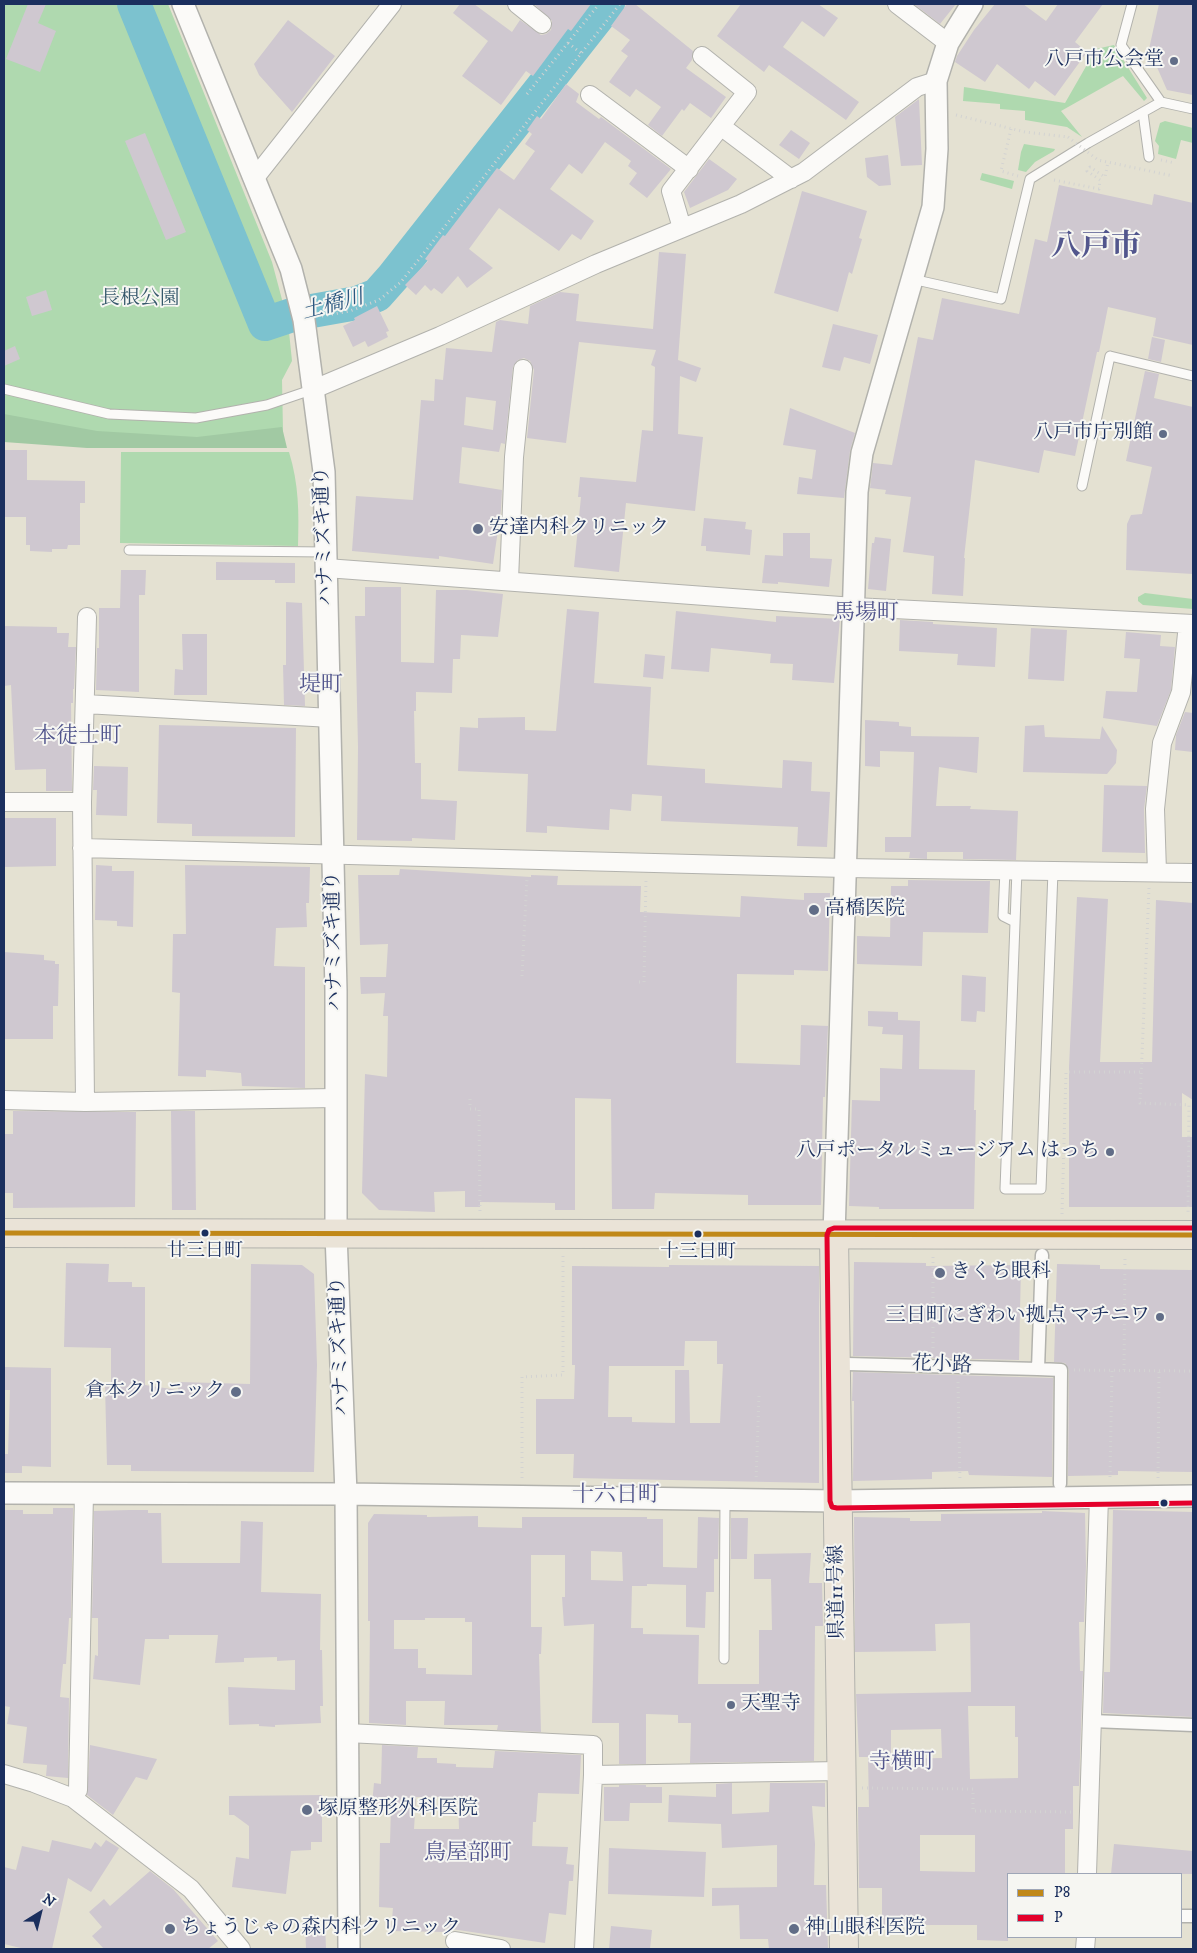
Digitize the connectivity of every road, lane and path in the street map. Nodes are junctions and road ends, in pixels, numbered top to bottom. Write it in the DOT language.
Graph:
graph roads {
  1 [pos="183,4"];
  2 [pos="392,4"];
  3 [pos="516,4"];
  4 [pos="599,4"];
  5 [pos="620,4"];
  6 [pos="897,4"];
  7 [pos="972,4"];
  8 [pos="1132,4"];
  9 [pos="542,24"];
  10 [pos="568,43"];
  11 [pos="948,43"];
  12 [pos="581,53"];
  13 [pos="702,56"];
  14 [pos="936,81"];
  15 [pos="527,94"];
  16 [pos="590,95"];
  17 [pos="1161,102"];
  18 [pos="1193,109"];
  19 [pos="936,110"];
  20 [pos="1143,113"];
  21 [pos="722,127"];
  22 [pos="1010,129"];
  23 [pos="1082,147"];
  24 [pos="1149,157"];
  25 [pos="1108,162"];
  26 [pos="689,169"];
  27 [pos="1173,176"];
  28 [pos="254,179"];
  29 [pos="1030,179"];
  30 [pos="791,180"];
  31 [pos="1063,181"];
  32 [pos="682,228"];
  33 [pos="911,279"];
  34 [pos="320,317"];
  35 [pos="523,369"];
  36 [pos="1193,376"];
  37 [pos="4,389"];
  38 [pos="314,389"];
  39 [pos="1082,486"];
  40 [pos="128,550"];
  41 [pos="326,560"];
  42 [pos="509,580"];
  43 [pos="854,607"];
  44 [pos="87,617"];
  45 [pos="1191,624"];
  46 [pos="1187,693"];
  47 [pos="85,704"];
  48 [pos="331,718"];
  49 [pos="4,802"];
  50 [pos="82,802"];
  51 [pos="82,848"];
  52 [pos="333,854"];
  53 [pos="528,859"];
  54 [pos="646,862"];
  55 [pos="845,868"];
  56 [pos="1011,870"];
  57 [pos="1053,871"];
  58 [pos="1153,872"];
  59 [pos="1193,873"];
  60 [pos="522,976"];
  61 [pos="639,982"];
  62 [pos="1141,1072"];
  63 [pos="335,1098"];
  64 [pos="470,1099"];
  65 [pos="4,1100"];
  66 [pos="85,1102"];
  67 [pos="1062,1216"];
  68 [pos="480,1218"];
  69 [pos="1191,1226"];
  70 [pos="4,1233"];
  71 [pos="336,1234"];
  72 [pos="834,1235"];
  73 [pos="933,1254"];
  74 [pos="1042,1255"];
  75 [pos="1125,1255"];
  76 [pos="564,1256"];
  77 [pos="847,1364"];
  78 [pos="933,1366"];
  79 [pos="958,1367"];
  80 [pos="1038,1369"];
  81 [pos="1061,1370"];
  82 [pos="1112,1370"];
  83 [pos="1124,1370"];
  84 [pos="1159,1371"];
  85 [pos="1193,1371"];
  86 [pos="758,1395"];
  87 [pos="522,1484"];
  88 [pos="960,1484"];
  89 [pos="1060,1484"];
  90 [pos="1158,1484"];
  91 [pos="756,1486"];
  92 [pos="1104,1491"];
  93 [pos="4,1493"];
  94 [pos="84,1494"];
  95 [pos="346,1494"];
  96 [pos="1193,1496"];
  97 [pos="725,1500"];
  98 [pos="837,1501"];
  99 [pos="724,1659"];
  100 [pos="1092,1721"];
  101 [pos="1193,1725"];
  102 [pos="347,1733"];
  103 [pos="4,1774"];
  104 [pos="593,1775"];
  105 [pos="847,1779"];
  106 [pos="73,1798"];
  107 [pos="1089,1812"];
  108 [pos="1088,1873"];
  109 [pos="455,1941"];
  110 [pos="241,1949"];
  111 [pos="349,1949"];
  112 [pos="501,1949"];
  113 [pos="584,1949"];
  114 [pos="844,1949"];
  1 -- 28 [label="street, ハナミズキ通り"];
  2 -- 28 [label="street"];
  3 -- 9 [label="street"];
  4 -- 10 [label="path"];
  5 -- 12 [label="path"];
  6 -- 11 [label="street"];
  7 -- 11 [label="street"];
  8 -- 17 [label="lane"];
  10 -- 12 [label="path"];
  10 -- 15 [label="path"];
  11 -- 14 [label="street"];
  12 -- 34 [label="path"];
  13 -- 21 [label="street"];
  14 -- 19 [label="street"];
  14 -- 30 [label="street"];
  16 -- 26 [label="street"];
  17 -- 18 [label="lane"];
  17 -- 20 [label="lane"];
  19 -- 22 [label="path"];
  19 -- 33 [label="street"];
  20 -- 23 [label="lane"];
  20 -- 24 [label="lane"];
  21 -- 26 [label="street"];
  21 -- 30 [label="street"];
  22 -- 23 [label="path, bridge"];
  22 -- 29 [label="path"];
  23 -- 25 [label="path, bridge"];
  23 -- 29 [label="lane"];
  25 -- 27 [label="path, bridge"];
  25 -- 31 [label="path"];
  26 -- 32 [label="street"];
  28 -- 38 [label="street, ハナミズキ通り"];
  29 -- 33 [label="lane"];
  30 -- 32 [label="street"];
  32 -- 38 [label="street"];
  33 -- 43 [label="street"];
  35 -- 42 [label="street"];
  36 -- 39 [label="lane"];
  37 -- 38 [label="lane"];
  38 -- 41 [label="street, ハナミズキ通り"];
  40 -- 41 [label="lane"];
  41 -- 42 [label="street"];
  41 -- 48 [label="street, ハナミズキ通り"];
  42 -- 43 [label="street"];
  43 -- 45 [label="street"];
  43 -- 55 [label="street"];
  44 -- 47 [label="street"];
  45 -- 46 [label="street"];
  46 -- 58 [label="street"];
  47 -- 48 [label="street"];
  47 -- 50 [label="street"];
  48 -- 52 [label="street, ハナミズキ通り"];
  49 -- 50 [label="street"];
  50 -- 51 [label="street"];
  51 -- 52 [label="street"];
  51 -- 66 [label="street"];
  52 -- 53 [label="street"];
  52 -- 63 [label="street, ハナミズキ通り"];
  53 -- 54 [label="street"];
  53 -- 60 [label="path"];
  54 -- 55 [label="street"];
  54 -- 61 [label="path"];
  55 -- 56 [label="street"];
  55 -- 72 [label="street"];
  56 -- 57 [label="street"];
  56 -- 57 [label="lane"];
  57 -- 58 [label="street"];
  58 -- 59 [label="street"];
  58 -- 62 [label="path"];
  62 -- 67 [label="path"];
  62 -- 69 [label="path"];
  63 -- 66 [label="street"];
  63 -- 71 [label="street, ハナミズキ通り"];
  64 -- 68 [label="path"];
  65 -- 66 [label="street"];
  69 -- 72 [label="main road"];
  70 -- 71 [label="main road"];
  71 -- 72 [label="main road"];
  71 -- 95 [label="street, ハナミズキ通り"];
  72 -- 98 [label="main road, 県道11号線"];
  73 -- 78 [label="path"];
  74 -- 80 [label="street"];
  75 -- 83 [label="path"];
  76 -- 87 [label="path"];
  77 -- 78 [label="street, 花小路"];
  78 -- 79 [label="street, 花小路"];
  79 -- 80 [label="street, 花小路"];
  79 -- 88 [label="path"];
  80 -- 81 [label="street, 花小路"];
  81 -- 82 [label="path"];
  81 -- 89 [label="street"];
  82 -- 83 [label="path"];
  82 -- 92 [label="path"];
  83 -- 84 [label="path"];
  84 -- 85 [label="path"];
  84 -- 90 [label="path"];
  86 -- 91 [label="path"];
  92 -- 96 [label="street"];
  92 -- 98 [label="street"];
  92 -- 100 [label="street"];
  93 -- 94 [label="street"];
  94 -- 95 [label="street"];
  94 -- 106 [label="street"];
  95 -- 97 [label="street"];
  95 -- 102 [label="street, ハナミズキ通り"];
  97 -- 98 [label="street"];
  97 -- 99 [label="lane"];
  98 -- 105 [label="main road, 県道11号線"];
  100 -- 101 [label="street"];
  100 -- 107 [label="street"];
  102 -- 104 [label="street"];
  102 -- 111 [label="street, ハナミズキ通り"];
  103 -- 106 [label="street"];
  104 -- 105 [label="street"];
  104 -- 113 [label="street"];
  105 -- 107 [label="path"];
  105 -- 114 [label="main road, 県道11号線"];
  106 -- 110 [label="street"];
  107 -- 108 [label="street"];
  109 -- 112 [label="street"];
}
